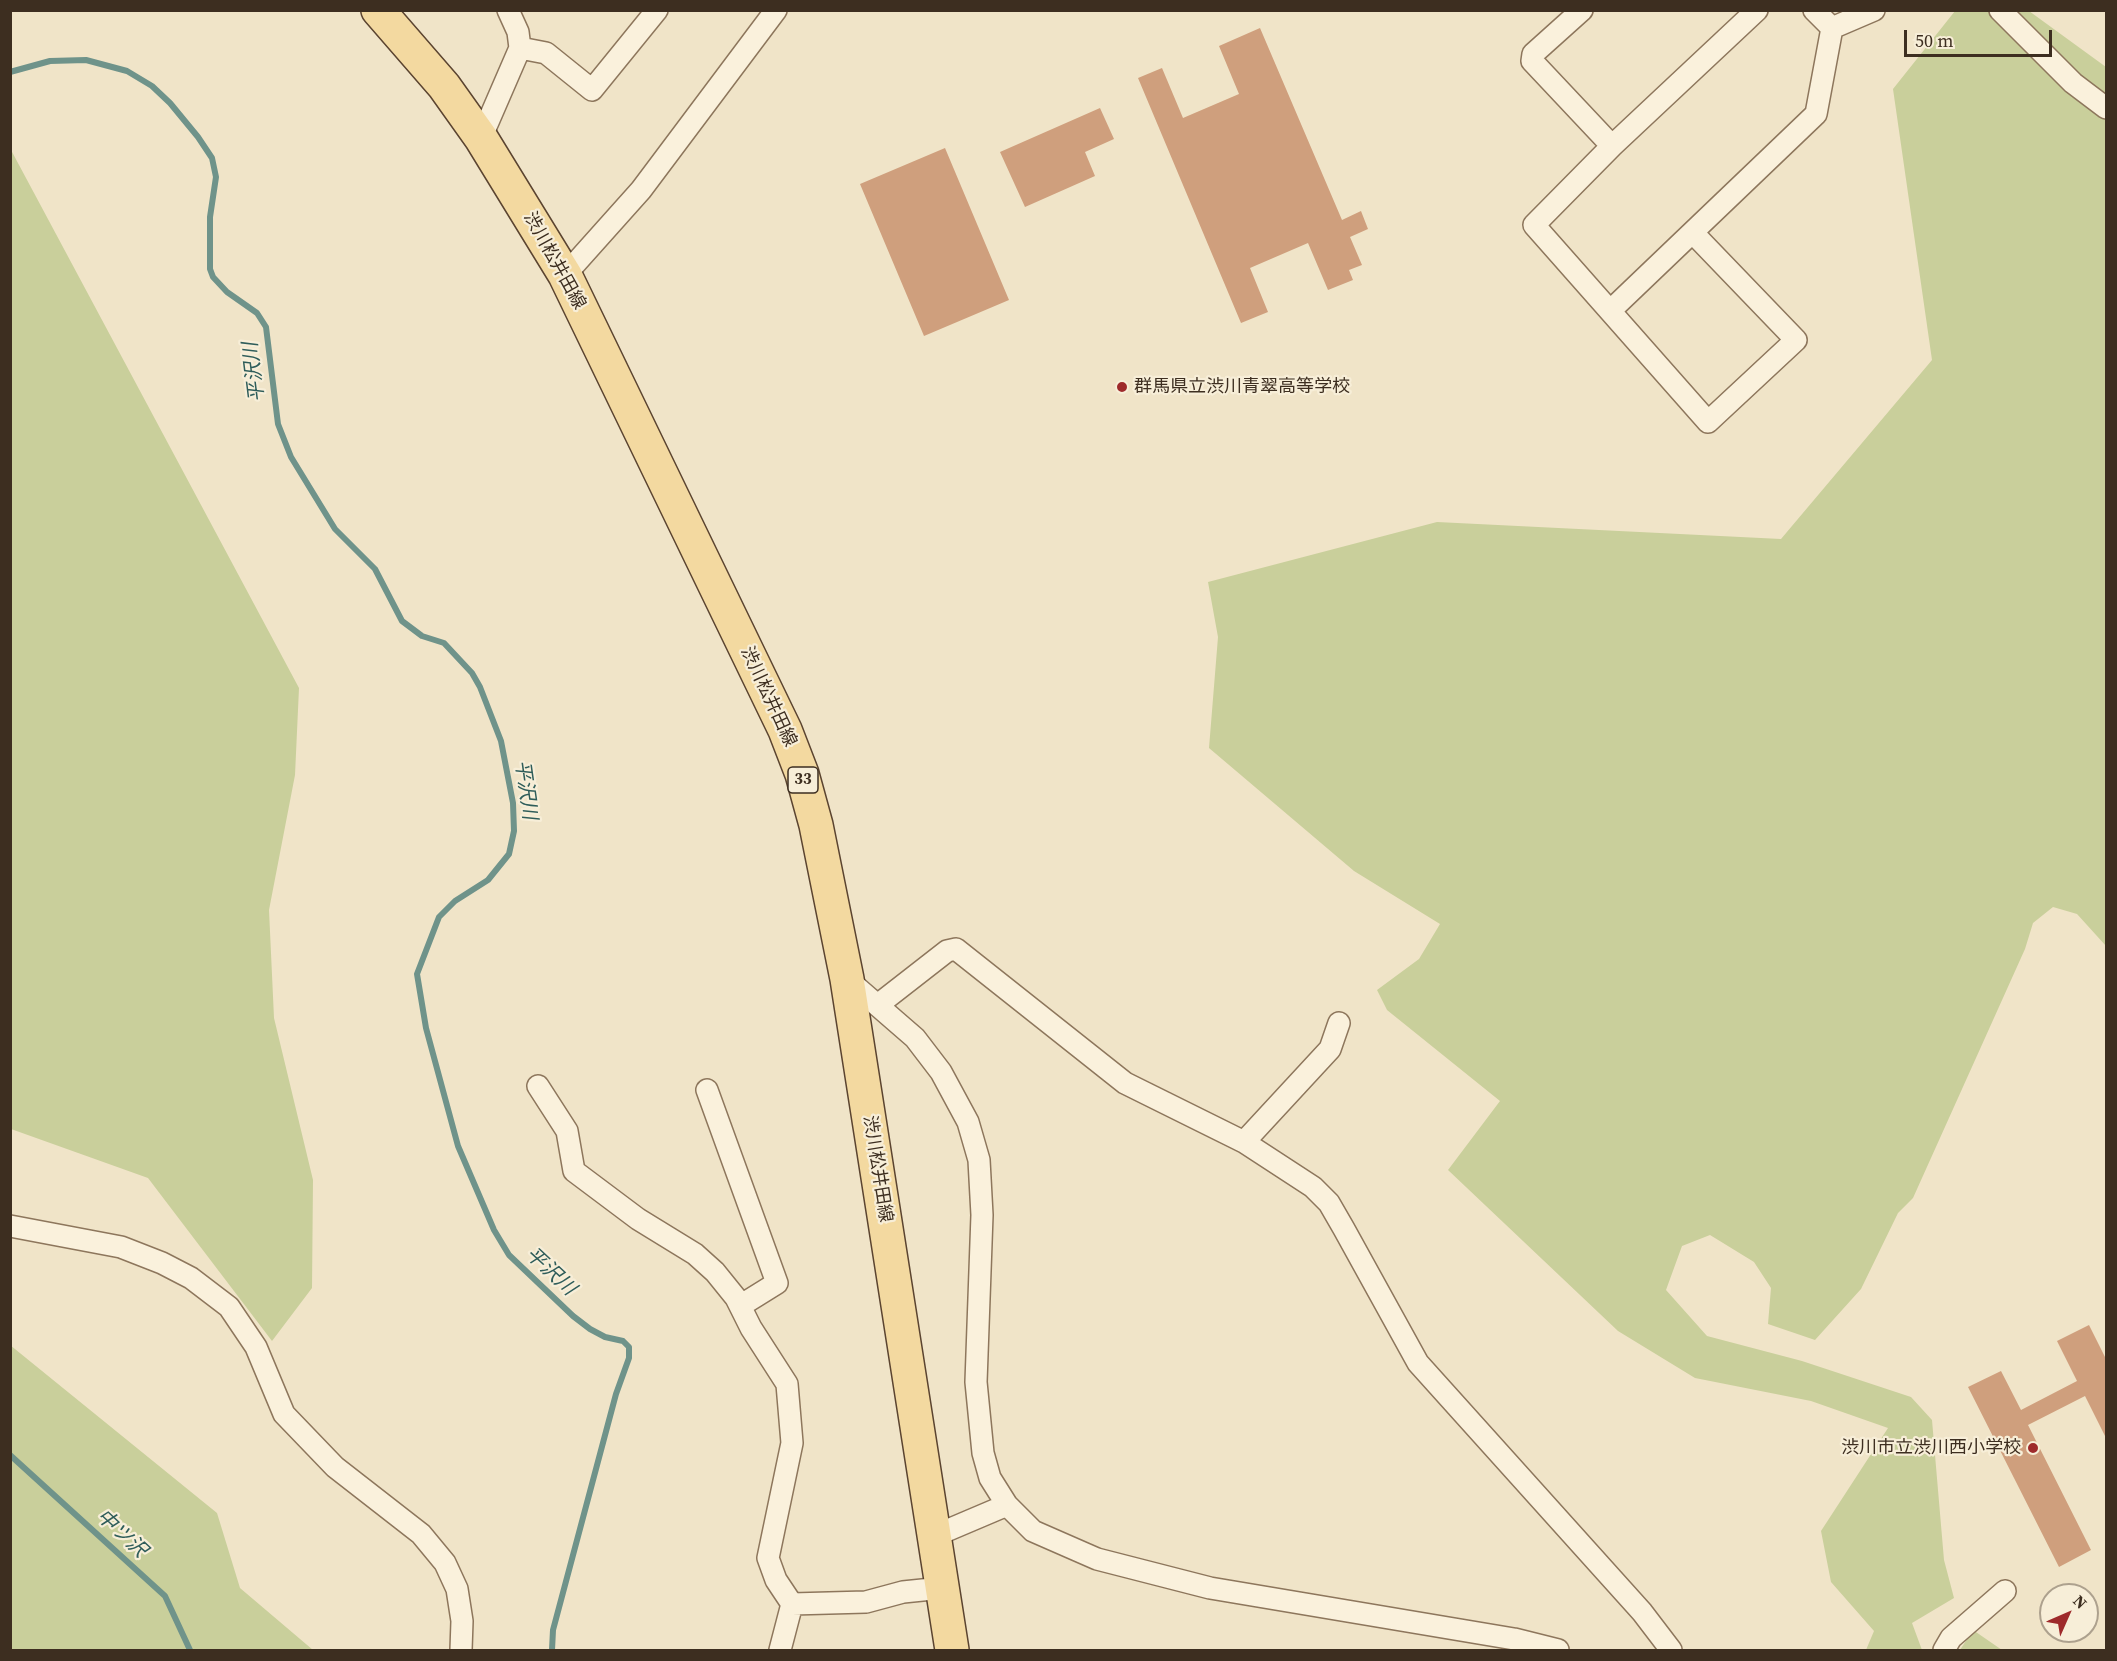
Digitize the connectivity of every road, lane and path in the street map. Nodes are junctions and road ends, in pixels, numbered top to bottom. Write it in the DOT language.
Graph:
graph roads {
  1 [pos="378,10"];
  2 [pos="508,10"];
  3 [pos="657,10"];
  4 [pos="776,10"];
  5 [pos="1582,10"];
  6 [pos="1757,10"];
  7 [pos="1815,10"];
  8 [pos="1874,10"];
  9 [pos="2000,10"];
  10 [pos="1832,28"];
  11 [pos="520,48"];
  12 [pos="2106,108"];
  13 [pos="481,138"];
  14 [pos="1612,146"];
  15 [pos="1693,233"];
  16 [pos="565,275"];
  17 [pos="1610,311"];
  18 [pos="847,979"];
  19 [pos="879,1005"];
  20 [pos="1339,1023"];
  21 [pos="538,1086"];
  22 [pos="707,1090"];
  23 [pos="1244,1142"];
  24 [pos="10,1226"];
  25 [pos="740,1306"];
  26 [pos="1007,1505"];
  27 [pos="934,1536"];
  28 [pos="942,1588"];
  29 [pos="2005,1591"];
  30 [pos="792,1604"];
  31 [pos="461,1650"];
  32 [pos="780,1650"];
  33 [pos="952,1650"];
  34 [pos="1558,1650"];
  35 [pos="1671,1650"];
  36 [pos="1944,1650"];
  1 -- 13 [label="main road, 渋川松井田線 / 33"];
  2 -- 11 [label="street"];
  3 -- 11 [label="street"];
  4 -- 16 [label="street"];
  5 -- 14 [label="street"];
  6 -- 14 [label="street"];
  7 -- 10 [label="street"];
  8 -- 10 [label="street"];
  9 -- 12 [label="street"];
  10 -- 15 [label="street"];
  11 -- 13 [label="street"];
  13 -- 16 [label="main road, 渋川松井田線 / 33"];
  14 -- 17 [label="street"];
  15 -- 17 [label="street"];
  15 -- 17 [label="street"];
  16 -- 18 [label="main road, 渋川松井田線 / 33"];
  18 -- 19 [label="street"];
  18 -- 27 [label="main road, 渋川松井田線 / 33"];
  19 -- 23 [label="street"];
  19 -- 26 [label="street"];
  20 -- 23 [label="street"];
  21 -- 25 [label="street"];
  22 -- 25 [label="street"];
  23 -- 35 [label="street"];
  24 -- 31 [label="street"];
  25 -- 30 [label="street"];
  26 -- 27 [label="street"];
  26 -- 34 [label="street"];
  27 -- 28 [label="main road, 渋川松井田線 / 33"];
  28 -- 30 [label="street"];
  28 -- 33 [label="main road, 渋川松井田線 / 33"];
  29 -- 36 [label="street"];
  30 -- 32 [label="street"];
}
